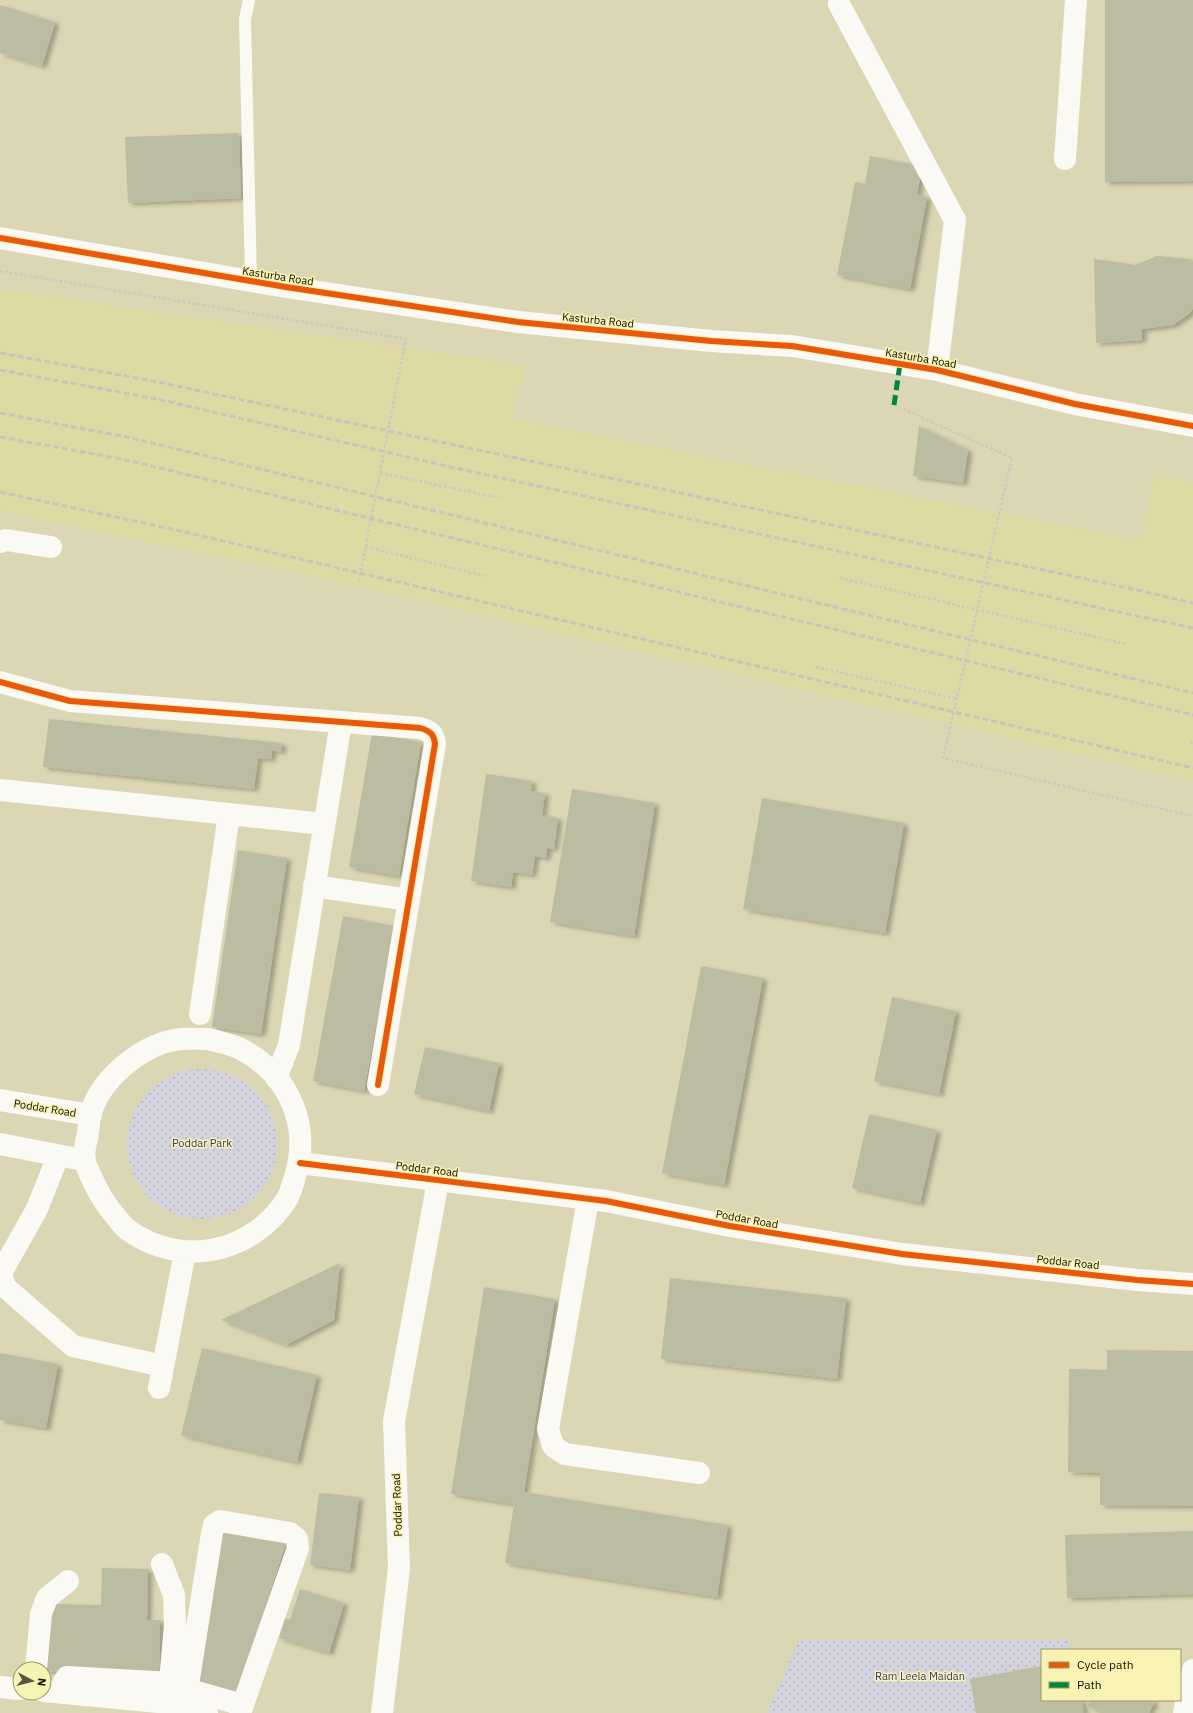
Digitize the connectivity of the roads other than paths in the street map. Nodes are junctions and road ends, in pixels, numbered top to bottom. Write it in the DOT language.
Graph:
graph roads {
  1 [pos="249,0"];
  2 [pos="1076,0"];
  3 [pos="839,4"];
  4 [pos="1065,159"];
  5 [pos="0,238"];
  6 [pos="251,281"];
  7 [pos="937,370"];
  8 [pos="1193,426"];
  9 [pos="0,542"];
  10 [pos="52,547"];
  11 [pos="0,682"];
  12 [pos="341,722"];
  13 [pos="0,790"];
  14 [pos="230,814"];
  15 [pos="324,824"];
  16 [pos="314,886"];
  17 [pos="409,900"];
  18 [pos="200,1014"];
  19 [pos="276,1078"];
  20 [pos="378,1085"];
  21 [pos="0,1100"];
  22 [pos="91,1115"];
  23 [pos="0,1144"];
  24 [pos="58,1156"];
  25 [pos="83,1160"];
  26 [pos="300,1163"];
  27 [pos="438,1181"];
  28 [pos="588,1199"];
  29 [pos="185,1252"];
  30 [pos="1193,1284"];
  31 [pos="163,1366"];
  32 [pos="159,1388"];
  33 [pos="699,1474"];
  34 [pos="162,1564"];
  35 [pos="68,1581"];
  36 [pos="37,1661"];
  37 [pos="1193,1670"];
  38 [pos="64,1681"];
  39 [pos="0,1687"];
  40 [pos="12,1688"];
  41 [pos="52,1691"];
  42 [pos="185,1699"];
  43 [pos="242,1709"];
  44 [pos="382,1713"];
  45 [pos="1184,1713"];
  1 -- 6 [label="lane"];
  2 -- 4 [label="street"];
  3 -- 7 [label="street"];
  5 -- 6 [label="street, Kasturba Road"];
  6 -- 7 [label="street, Kasturba Road"];
  7 -- 8 [label="street, Kasturba Road"];
  9 -- 10 [label="street"];
  11 -- 12 [label="street"];
  12 -- 15 [label="street"];
  12 -- 17 [label="street"];
  13 -- 14 [label="street"];
  14 -- 15 [label="street"];
  14 -- 18 [label="street"];
  15 -- 16 [label="street"];
  16 -- 17 [label="street"];
  16 -- 19 [label="street"];
  17 -- 20 [label="street"];
  19 -- 22 [label="street"];
  19 -- 26 [label="street"];
  21 -- 22 [label="street, Poddar Road"];
  22 -- 25 [label="street"];
  23 -- 24 [label="street"];
  24 -- 25 [label="street"];
  24 -- 31 [label="street"];
  25 -- 29 [label="street"];
  26 -- 27 [label="street, Poddar Road"];
  26 -- 29 [label="street"];
  27 -- 28 [label="street, Poddar Road"];
  27 -- 44 [label="street, Poddar Road"];
  28 -- 30 [label="street, Poddar Road"];
  28 -- 33 [label="street"];
  29 -- 31 [label="street"];
  31 -- 32 [label="street"];
  34 -- 42 [label="street"];
  35 -- 36 [label="street"];
  37 -- 45 [label="street"];
  38 -- 42 [label="street"];
  39 -- 40 [label="street"];
  41 -- 42 [label="street"];
  42 -- 43 [label="street"];
  42 -- 43 [label="street"];
}
